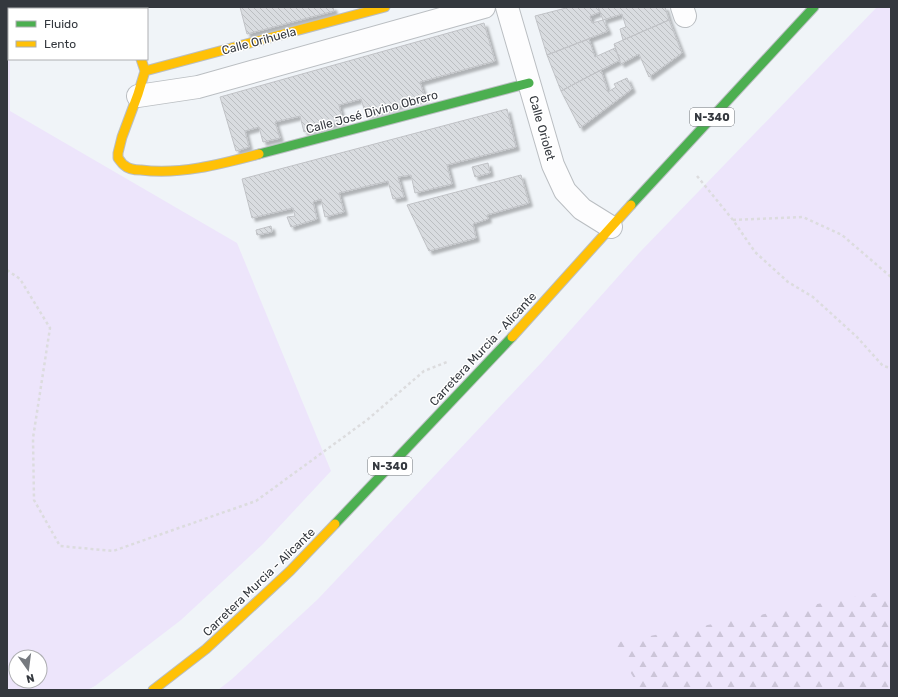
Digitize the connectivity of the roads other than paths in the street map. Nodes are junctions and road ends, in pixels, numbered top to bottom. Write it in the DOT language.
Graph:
graph roads {
  1 [pos="385,7"];
  2 [pos="484,7"];
  3 [pos="507,7"];
  4 [pos="814,7"];
  5 [pos="354,11"];
  6 [pos="142,60"];
  7 [pos="145,71"];
  8 [pos="529,83"];
  9 [pos="138,96"];
  10 [pos="611,227"];
  11 [pos="154,690"];
  1 -- 5 [label="main road, Calle Orihuela"];
  2 -- 9 [label="street"];
  3 -- 8 [label="street, Calle Oriolet"];
  4 -- 10 [label="main road, Carretera Murcia - Alicante / N-340"];
  5 -- 7 [label="main road, Calle Orihuela"];
  6 -- 7 [label="main road"];
  7 -- 9 [label="main road, Calle José Divino Obrero"];
  8 -- 9 [label="main road, Calle José Divino Obrero"];
  8 -- 10 [label="street, Calle Oriolet"];
  10 -- 11 [label="main road, Carretera Murcia - Alicante / N-340"];
}
